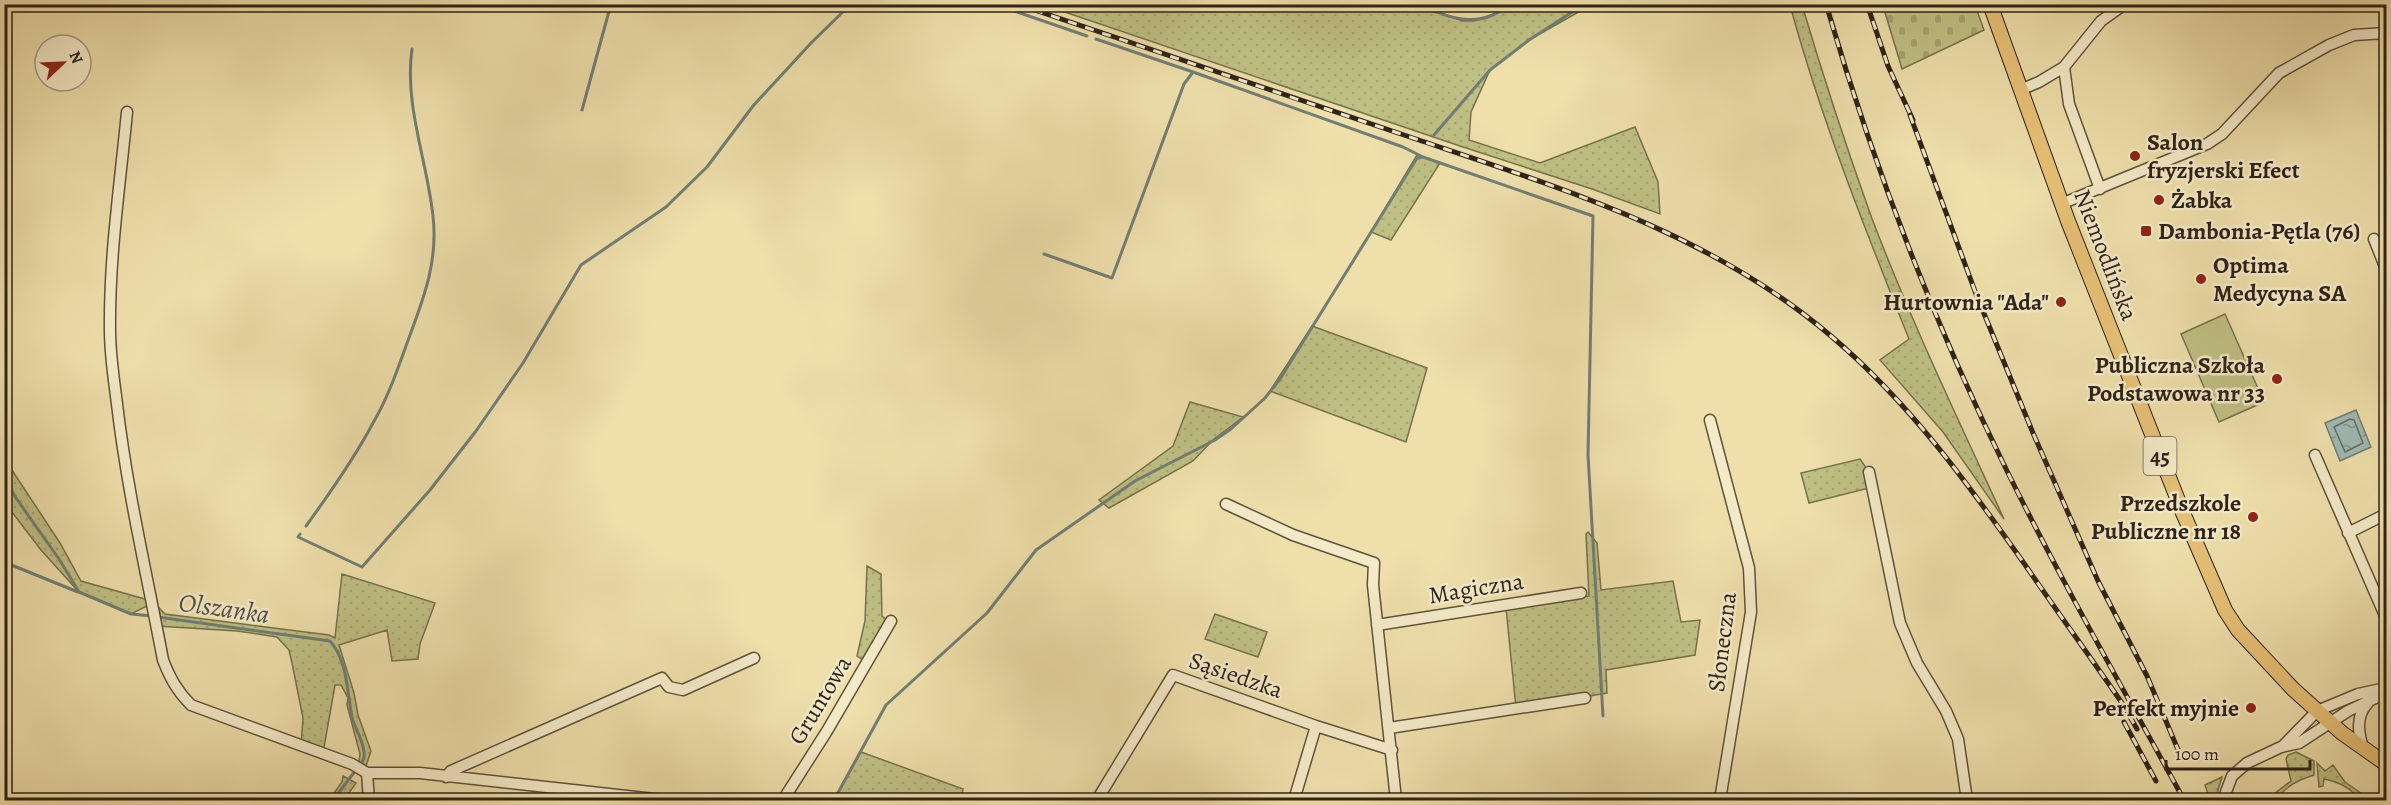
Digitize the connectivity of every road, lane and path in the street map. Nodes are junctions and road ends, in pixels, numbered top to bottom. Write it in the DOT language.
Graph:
graph roads {
  1 [pos="1990,4"];
  2 [pos="2125,4"];
  3 [pos="2386,33"];
  4 [pos="2064,67"];
  5 [pos="2020,90"];
  6 [pos="127,112"];
  7 [pos="2100,189"];
  8 [pos="2061,204"];
  9 [pos="2374,238"];
  10 [pos="2386,269"];
  11 [pos="1710,420"];
  12 [pos="2315,455"];
  13 [pos="1869,472"];
  14 [pos="1226,504"];
  15 [pos="2386,514"];
  16 [pos="2348,533"];
  17 [pos="1581,594"];
  18 [pos="2386,618"];
  19 [pos="891,621"];
  20 [pos="1377,625"];
  21 [pos="754,658"];
  22 [pos="2386,688"];
  23 [pos="2386,693"];
  24 [pos="1585,698"];
  25 [pos="2368,703"];
  26 [pos="2317,711"];
  27 [pos="2330,723"];
  28 [pos="1316,726"];
  29 [pos="1389,728"];
  30 [pos="2281,747"];
  31 [pos="1392,750"];
  32 [pos="2364,750"];
  33 [pos="2386,764"];
  34 [pos="366,772"];
  35 [pos="446,777"];
  36 [pos="1100,795"];
  37 [pos="369,801"];
  38 [pos="663,801"];
  39 [pos="783,801"];
  40 [pos="1294,801"];
  41 [pos="1396,801"];
  42 [pos="1720,801"];
  43 [pos="1967,801"];
  44 [pos="2227,801"];
  1 -- 5 [label="main road, Niemodlińska / 45"];
  2 -- 4 [label="street"];
  3 -- 7 [label="street"];
  4 -- 5 [label="street"];
  4 -- 7 [label="street"];
  5 -- 8 [label="main road, Niemodlińska / 45"];
  6 -- 34 [label="street"];
  7 -- 8 [label="street"];
  8 -- 26 [label="main road, Niemodlińska / 45"];
  9 -- 10 [label="street"];
  11 -- 42 [label="street, Słoneczna"];
  12 -- 16 [label="street"];
  13 -- 43 [label="street"];
  14 -- 20 [label="street"];
  15 -- 16 [label="street"];
  16 -- 18 [label="street"];
  17 -- 20 [label="street, Magiczna"];
  19 -- 39 [label="street, Gruntowa"];
  20 -- 29 [label="street"];
  21 -- 35 [label="street"];
  22 -- 26 [label="street"];
  23 -- 25 [label="street"];
  24 -- 29 [label="street"];
  25 -- 27 [label="street"];
  25 -- 32 [label="street"];
  26 -- 27 [label="main road, Niemodlińska / 45"];
  26 -- 30 [label="street"];
  27 -- 30 [label="street"];
  27 -- 32 [label="main road, Niemodlińska / 45"];
  28 -- 31 [label="street, Sąsiedzka"];
  28 -- 36 [label="street, Sąsiedzka"];
  28 -- 40 [label="street"];
  29 -- 31 [label="street"];
  30 -- 44 [label="street"];
  31 -- 41 [label="street"];
  32 -- 33 [label="main road, Niemodlińska / 45"];
  34 -- 35 [label="street"];
  34 -- 37 [label="street"];
  35 -- 38 [label="street"];
}
